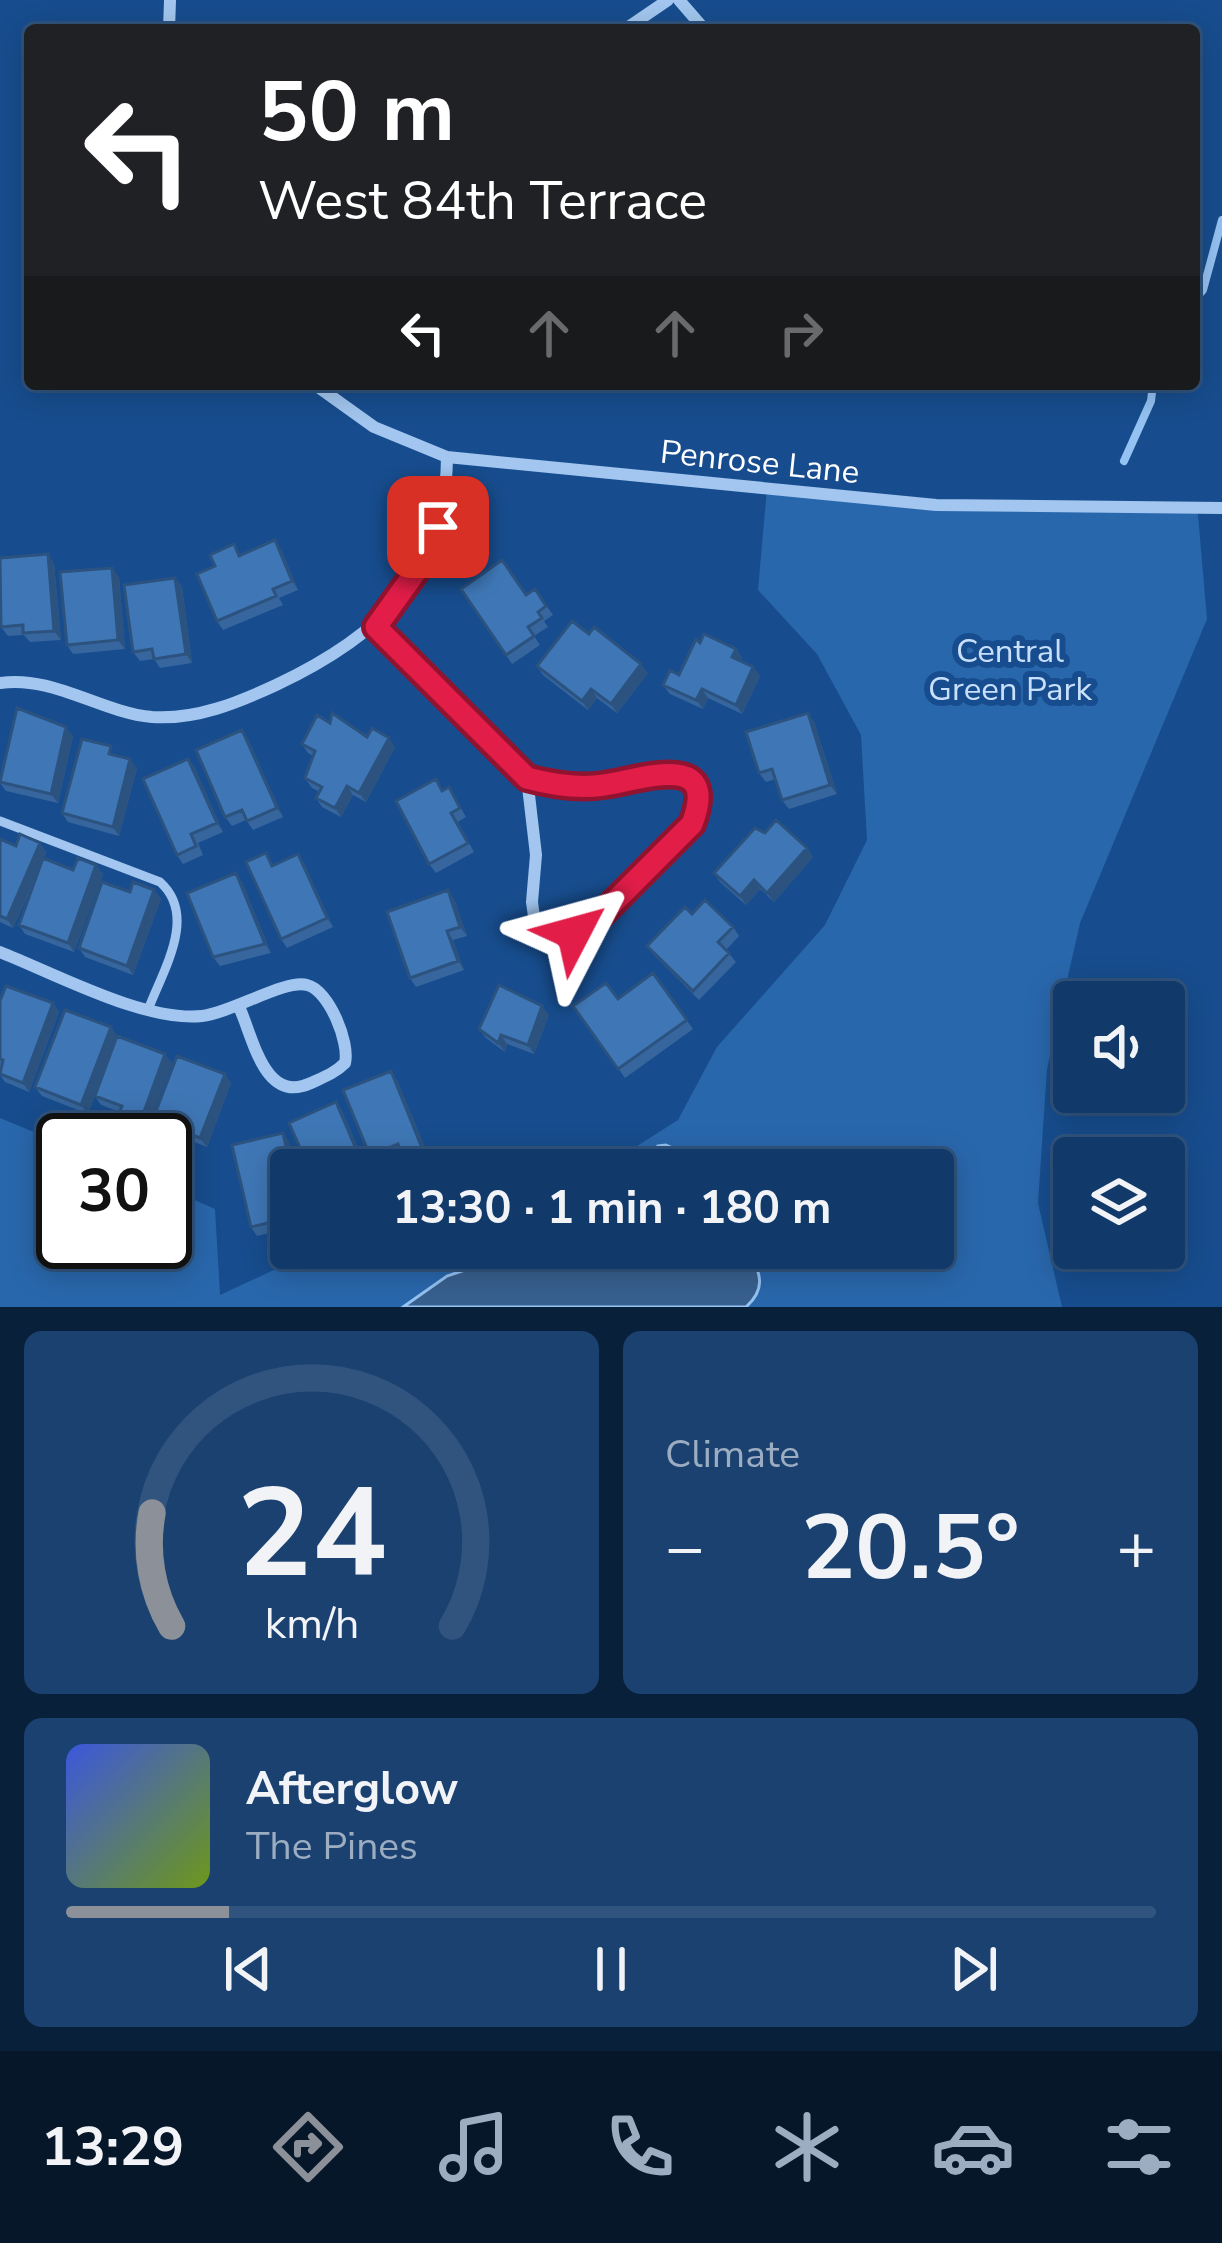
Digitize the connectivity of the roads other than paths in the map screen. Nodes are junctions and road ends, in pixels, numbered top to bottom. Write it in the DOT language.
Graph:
graph roads {
  1 [pos="668,0"];
  2 [pos="679,0"];
  3 [pos="633,24"];
  4 [pos="700,24"];
  5 [pos="322,390"];
  6 [pos="447,457"];
  7 [pos="1222,508"];
  8 [pos="376,627"];
  9 [pos="0,683"];
  10 [pos="527,778"];
  11 [pos="0,821"];
  12 [pos="0,952"];
  13 [pos="240,1009"];
  14 [pos="148,1010"];
  1 -- 3 [label="street"];
  2 -- 4 [label="street"];
  5 -- 6 [label="street, Penrose Lane"];
  6 -- 7 [label="street, Penrose Lane"];
  6 -- 8 [label="street"];
  8 -- 9 [label="street"];
  8 -- 10 [label="street"];
  10 -- 10 [label="street"];
  11 -- 14 [label="lane"];
  12 -- 14 [label="street"];
  13 -- 13 [label="street"];
  13 -- 14 [label="street"];
}
